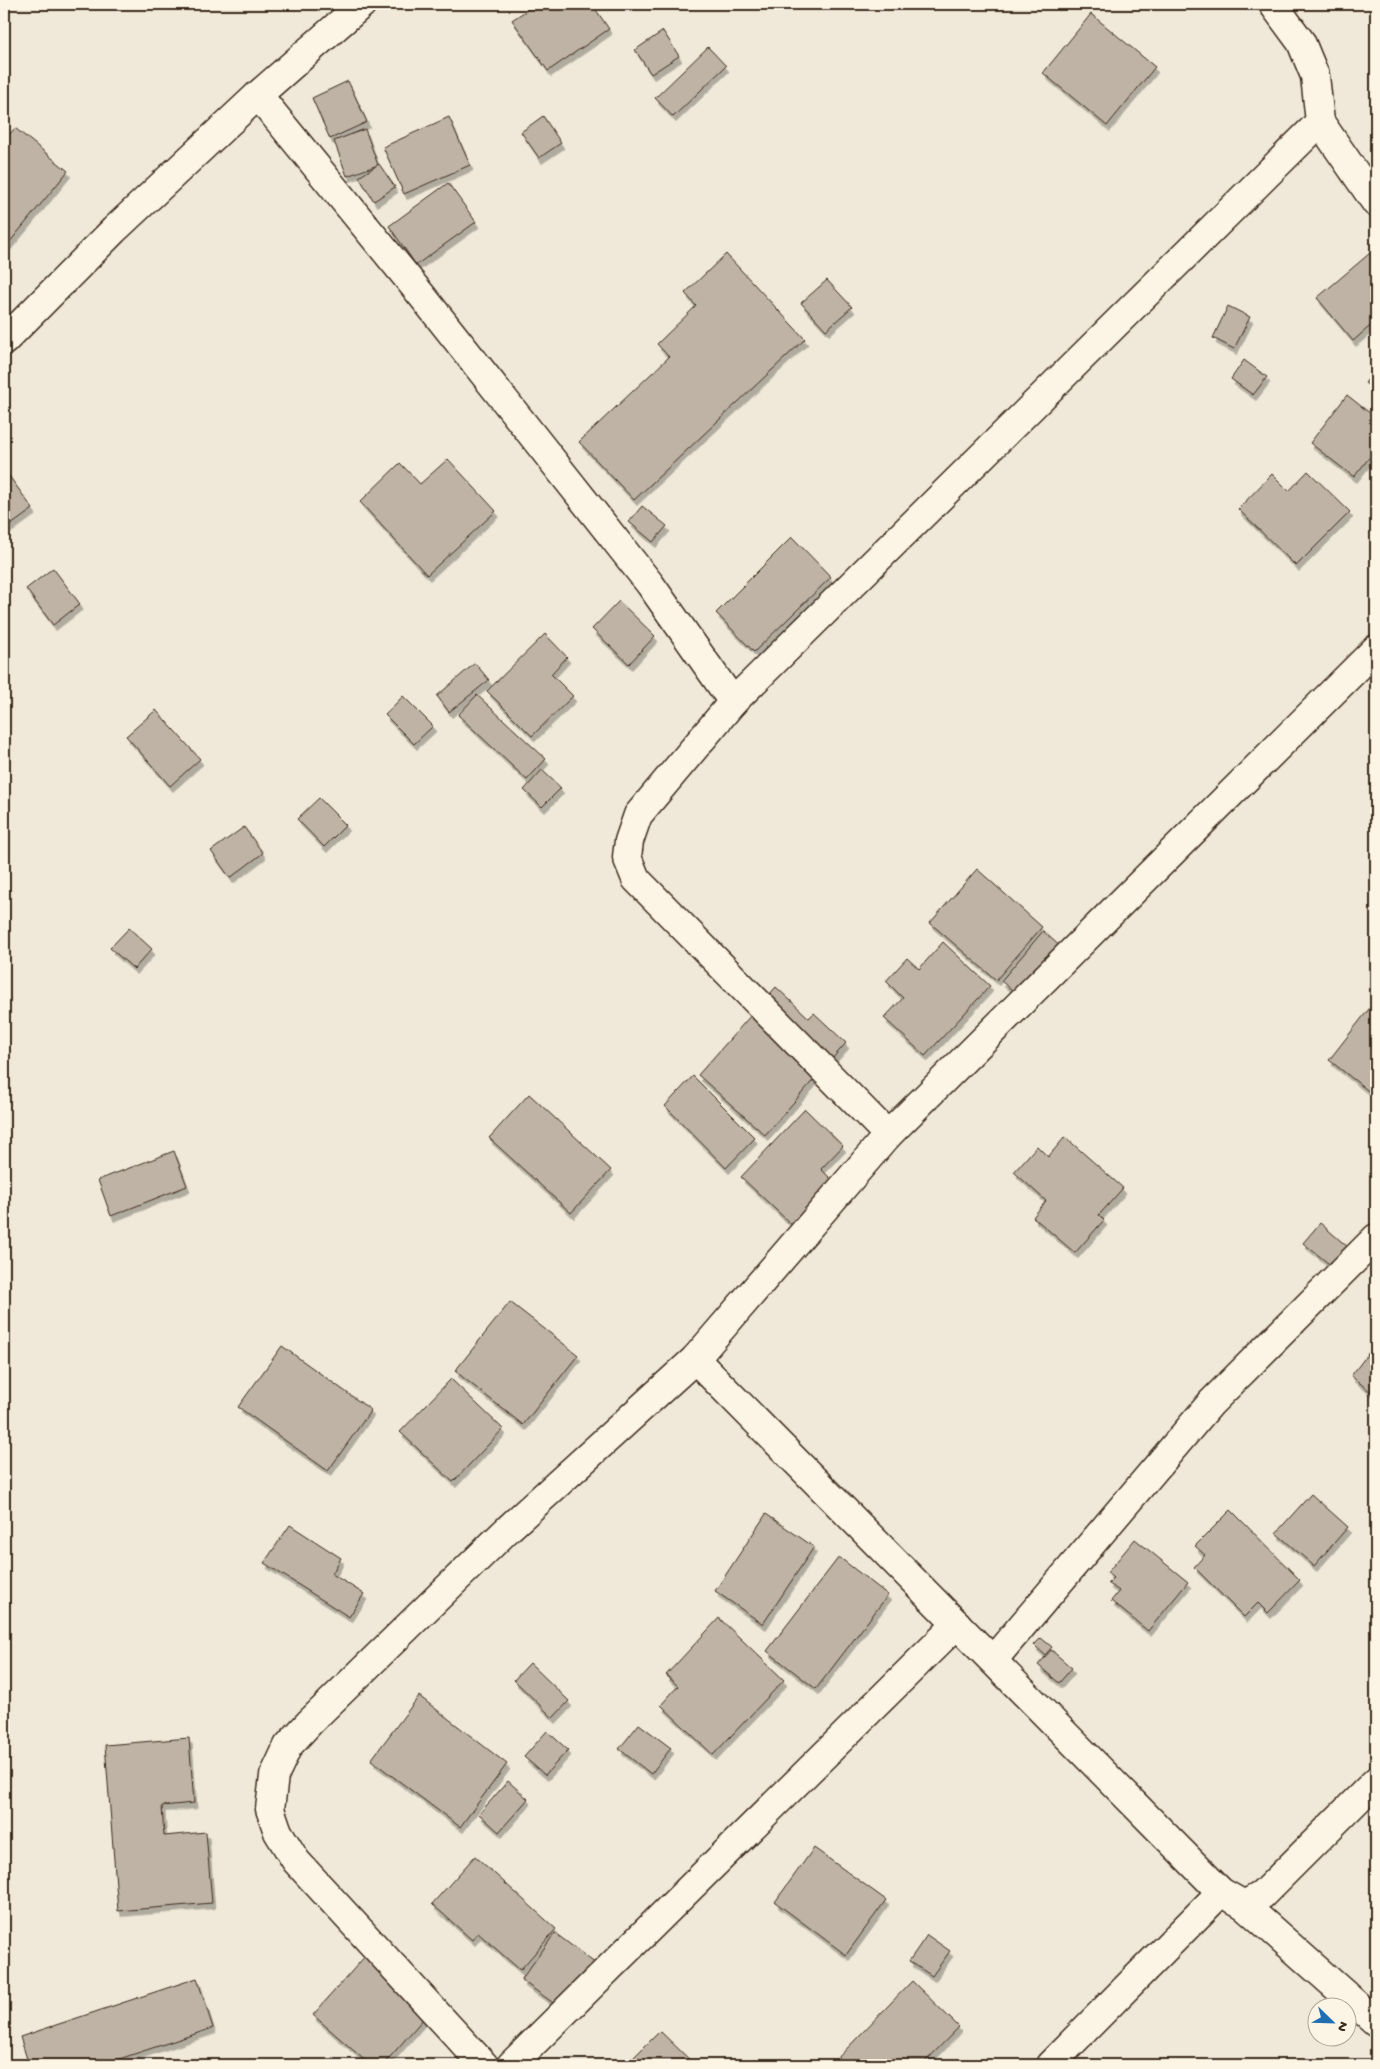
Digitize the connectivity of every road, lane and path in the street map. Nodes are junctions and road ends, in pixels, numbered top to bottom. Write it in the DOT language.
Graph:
graph roads {
  1 [pos="362,4"];
  2 [pos="1272,4"];
  3 [pos="258,95"];
  4 [pos="1320,122"];
  5 [pos="1376,203"];
  6 [pos="4,341"];
  7 [pos="1376,649"];
  8 [pos="733,702"];
  9 [pos="888,1134"];
  10 [pos="1376,1238"];
  11 [pos="695,1359"];
  12 [pos="957,1624"];
  13 [pos="993,1660"];
  14 [pos="1376,1781"];
  15 [pos="1232,1899"];
  16 [pos="1376,2022"];
  17 [pos="484,2065"];
  18 [pos="511,2065"];
  19 [pos="1050,2065"];
  1 -- 3 [label="street"];
  2 -- 4 [label="street"];
  3 -- 6 [label="street"];
  3 -- 8 [label="street"];
  4 -- 5 [label="street"];
  4 -- 8 [label="street"];
  7 -- 9 [label="street"];
  8 -- 9 [label="street"];
  9 -- 11 [label="street"];
  10 -- 13 [label="street"];
  11 -- 12 [label="street"];
  11 -- 17 [label="street"];
  12 -- 13 [label="street"];
  12 -- 18 [label="street"];
  13 -- 15 [label="street"];
  14 -- 15 [label="street"];
  15 -- 16 [label="street"];
  15 -- 19 [label="street"];
}
